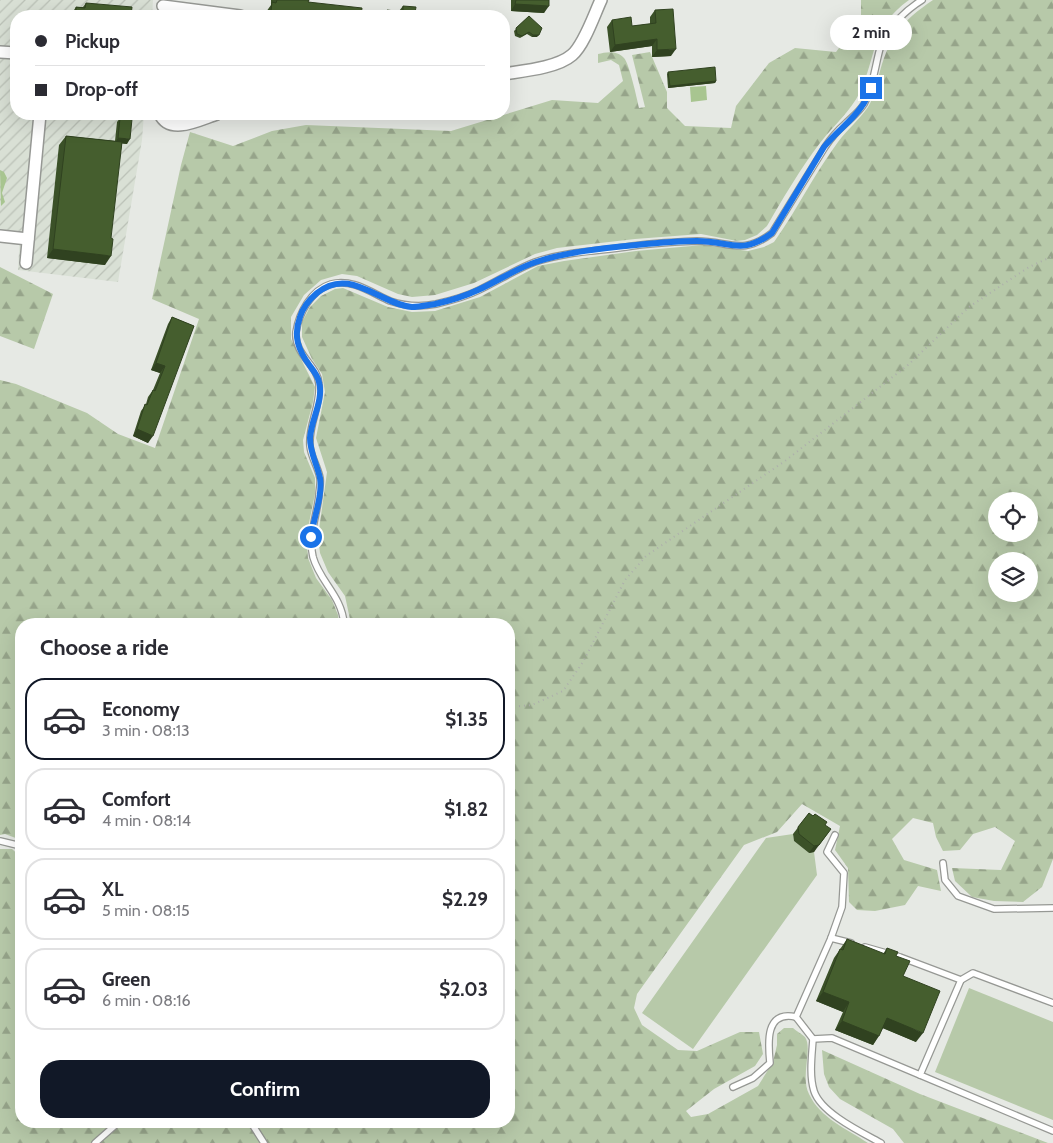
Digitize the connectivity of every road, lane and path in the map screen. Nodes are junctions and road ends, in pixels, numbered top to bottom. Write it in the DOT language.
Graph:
graph roads {
  1 [pos="601,0"];
  2 [pos="922,0"];
  3 [pos="163,7"];
  4 [pos="189,10"];
  5 [pos="510,73"];
  6 [pos="39,120"];
  7 [pos="165,120"];
  8 [pos="199,120"];
  9 [pos="0,236"];
  10 [pos="28,239"];
  11 [pos="1053,256"];
  12 [pos="26,263"];
  13 [pos="343,618"];
  14 [pos="515,706"];
  15 [pos="835,835"];
  16 [pos="0,841"];
  17 [pos="15,845"];
  18 [pos="943,863"];
  19 [pos="1053,908"];
  20 [pos="831,938"];
  21 [pos="961,980"];
  22 [pos="1053,1003"];
  23 [pos="796,1017"];
  24 [pos="813,1039"];
  25 [pos="920,1075"];
  26 [pos="732,1087"];
  27 [pos="112,1128"];
  28 [pos="254,1128"];
  29 [pos="1053,1131"];
  30 [pos="95,1143"];
  31 [pos="264,1143"];
  32 [pos="881,1143"];
  1 -- 5 [label="street"];
  2 -- 13 [label="lane"];
  3 -- 4 [label="street"];
  6 -- 10 [label="street"];
  7 -- 8 [label="street"];
  9 -- 10 [label="street"];
  10 -- 12 [label="street"];
  11 -- 14 [label="path"];
  15 -- 20 [label="lane"];
  16 -- 17 [label="lane"];
  18 -- 19 [label="lane"];
  20 -- 21 [label="lane"];
  20 -- 23 [label="lane"];
  21 -- 22 [label="lane"];
  21 -- 25 [label="lane"];
  23 -- 24 [label="lane"];
  23 -- 26 [label="lane"];
  24 -- 25 [label="lane"];
  24 -- 32 [label="lane"];
  25 -- 29 [label="lane"];
  27 -- 30 [label="lane"];
  28 -- 31 [label="lane"];
}
